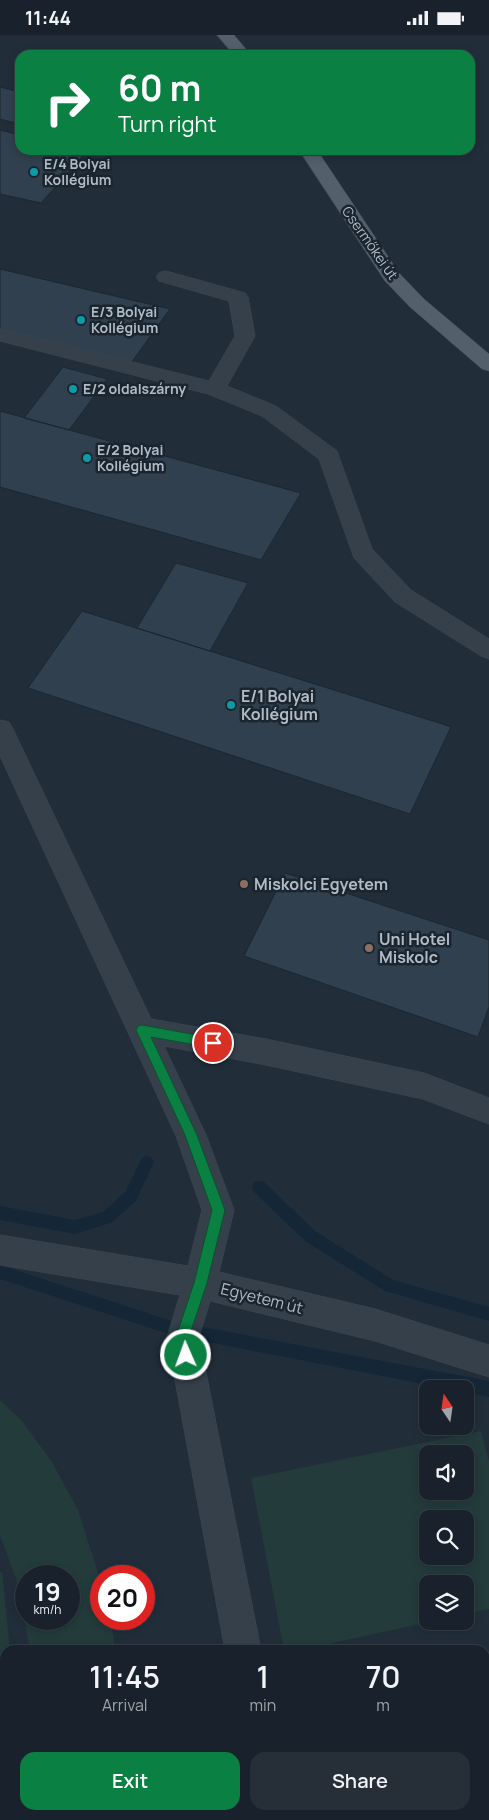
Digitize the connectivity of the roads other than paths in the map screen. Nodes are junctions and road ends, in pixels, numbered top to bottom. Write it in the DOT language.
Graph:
graph roads {
  1 [pos="225,35"];
  2 [pos="239,50"];
  3 [pos="311,155"];
  4 [pos="166,277"];
  5 [pos="0,335"];
  6 [pos="489,365"];
  7 [pos="215,389"];
  8 [pos="489,650"];
  9 [pos="0,729"];
  10 [pos="142,1030"];
  11 [pos="489,1111"];
  12 [pos="0,1250"];
  13 [pos="200,1283"];
  14 [pos="489,1361"];
  15 [pos="241,1645"];
  1 -- 2 [label="main road"];
  3 -- 6 [label="main road, Csermőkei út"];
  4 -- 7 [label="street"];
  5 -- 7 [label="street"];
  7 -- 8 [label="street"];
  9 -- 10 [label="street"];
  10 -- 11 [label="street"];
  10 -- 13 [label="street"];
  12 -- 13 [label="street, Egyetem út"];
  13 -- 14 [label="street, Egyetem út"];
  13 -- 15 [label="street"];
}
